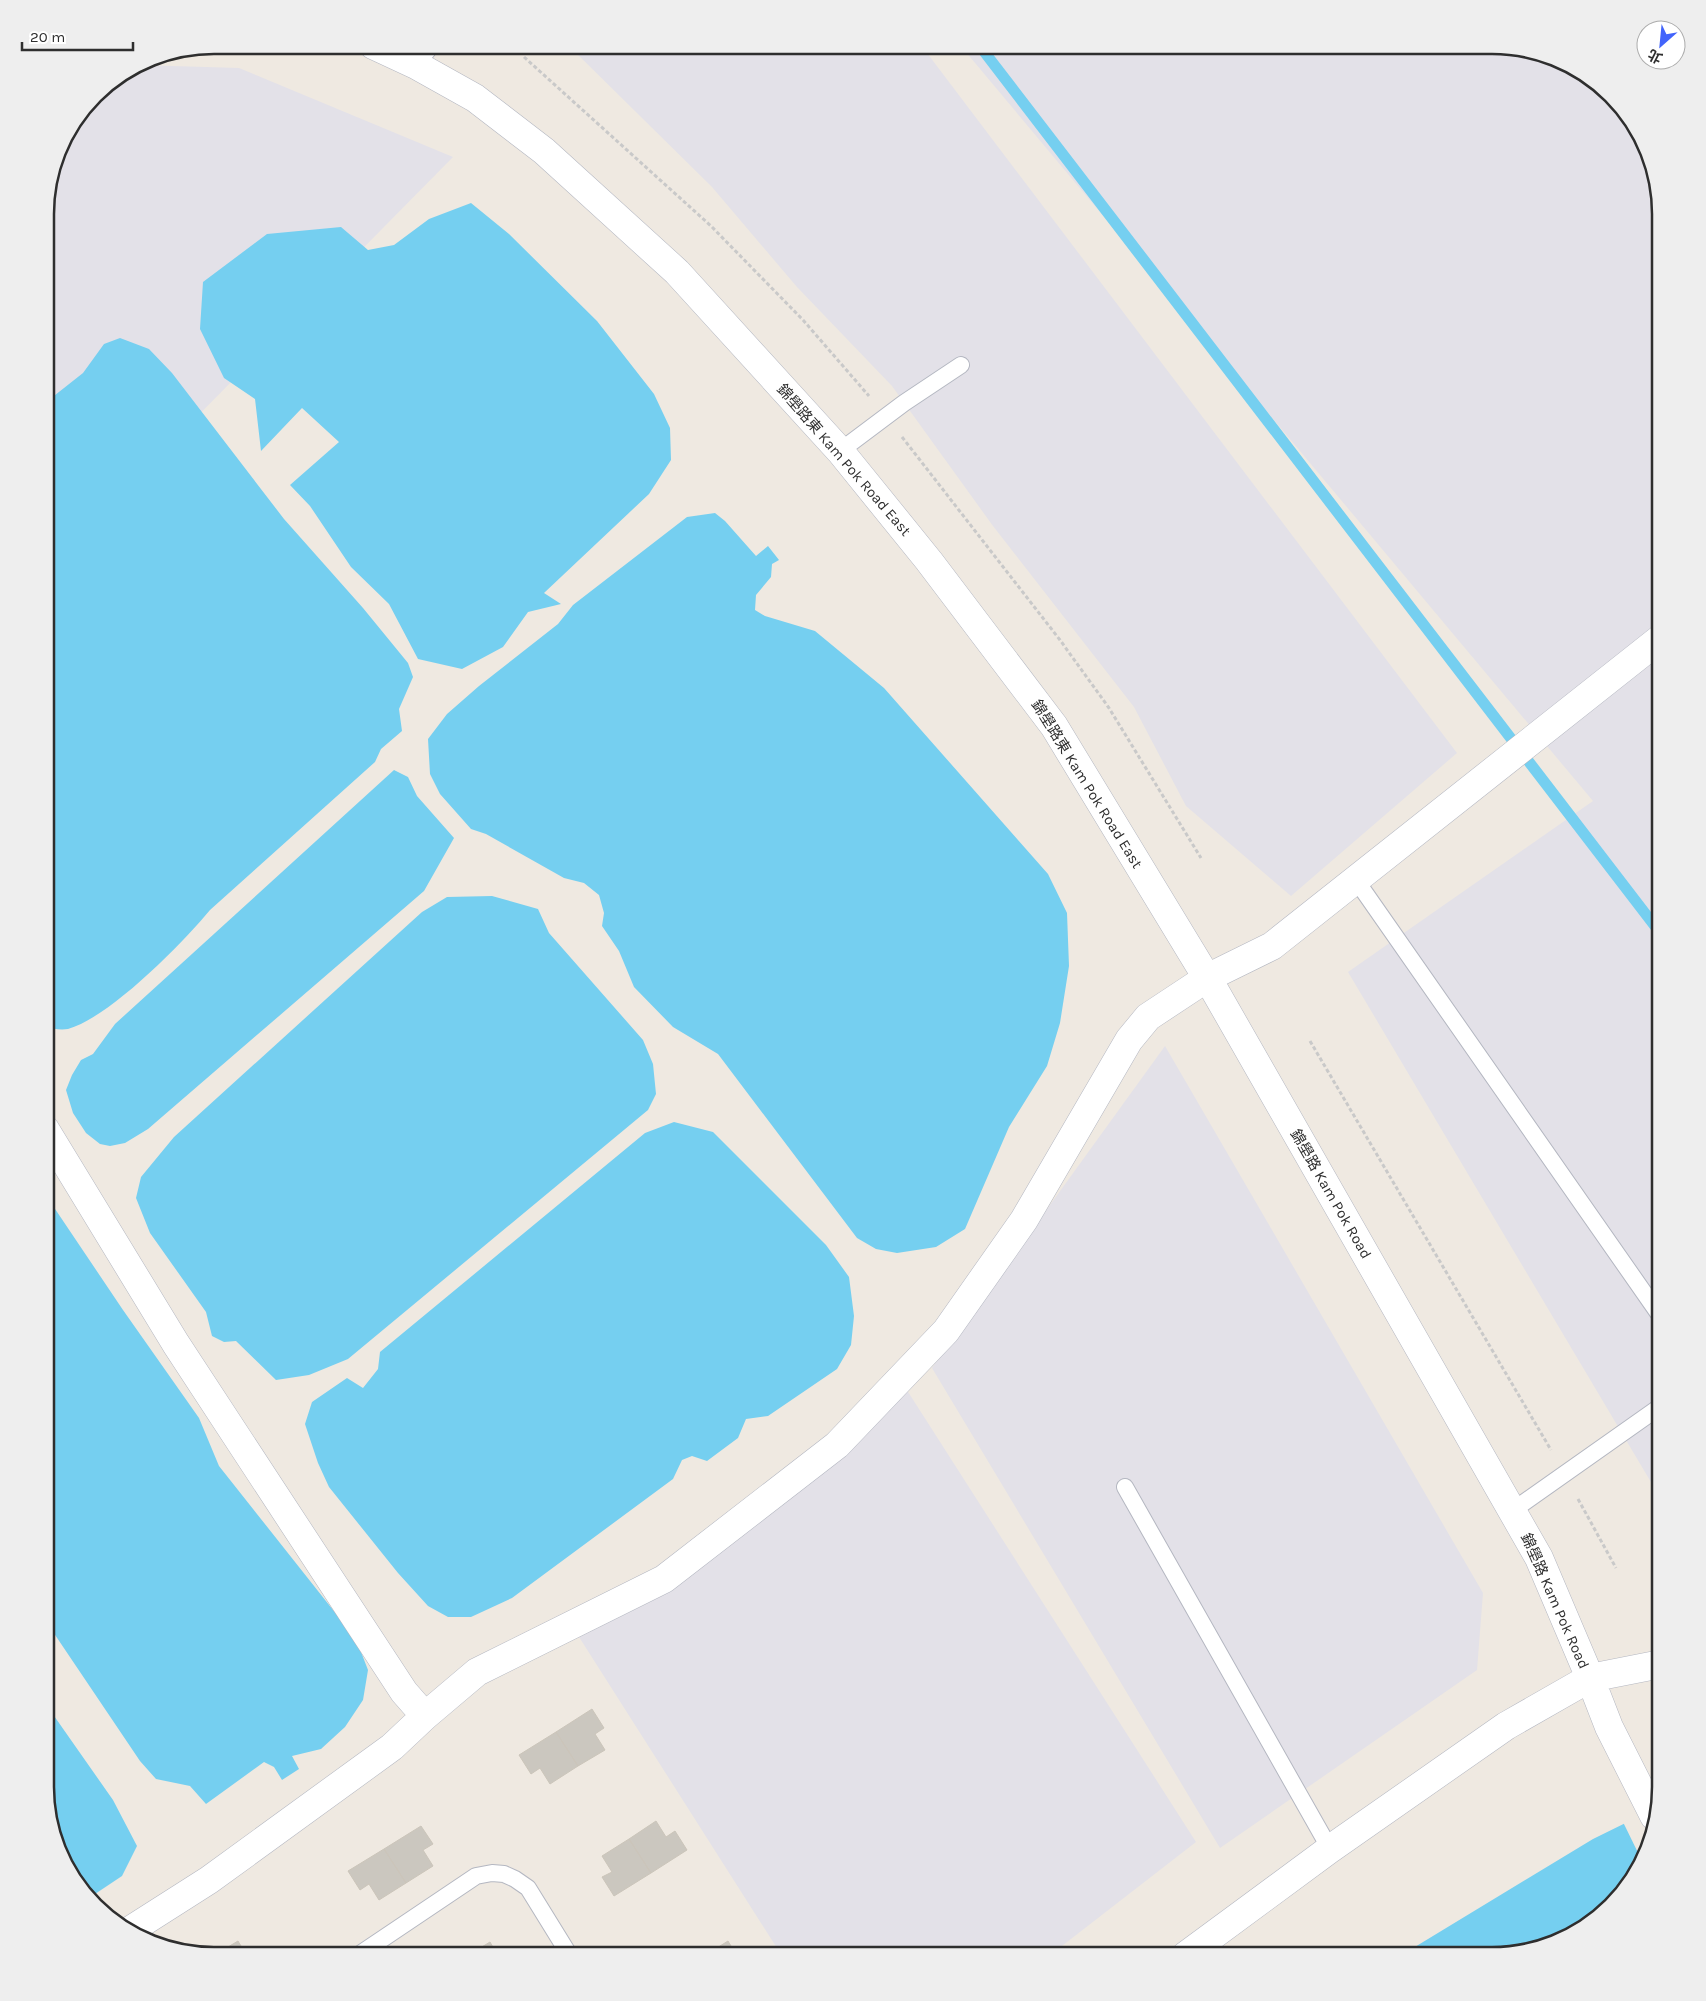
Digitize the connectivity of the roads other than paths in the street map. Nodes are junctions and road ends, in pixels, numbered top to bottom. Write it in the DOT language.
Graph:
graph roads {
  1 [pos="424,55"];
  2 [pos="961,365"];
  3 [pos="840,451"];
  4 [pos="1652,645"];
  5 [pos="1356,880"];
  6 [pos="1207,978"];
  7 [pos="54,1144"];
  8 [pos="1652,1304"];
  9 [pos="1652,1412"];
  10 [pos="1125,1487"];
  11 [pos="1512,1510"];
  12 [pos="1652,1666"];
  13 [pos="1590,1678"];
  14 [pos="425,1716"];
  15 [pos="1650,1809"];
  16 [pos="1330,1849"];
  17 [pos="136,1927"];
  18 [pos="370,1947"];
  19 [pos="564,1947"];
  20 [pos="1197,1947"];
  1 -- 3 [label="street, 錦壆路東 Kam Pok Road East"];
  2 -- 3 [label="lane"];
  3 -- 6 [label="street, 錦壆路東 Kam Pok Road East"];
  4 -- 5 [label="street"];
  5 -- 6 [label="street"];
  5 -- 8 [label="lane"];
  6 -- 11 [label="street, 錦壆路 Kam Pok Road"];
  6 -- 14 [label="street"];
  7 -- 14 [label="street"];
  9 -- 11 [label="lane"];
  10 -- 16 [label="lane"];
  11 -- 13 [label="street, 錦壆路 Kam Pok Road"];
  12 -- 13 [label="street"];
  13 -- 15 [label="street, 錦壆路 Kam Pok Road"];
  13 -- 16 [label="street, 錦壆路 Kam Pok Road"];
  14 -- 17 [label="street"];
  16 -- 20 [label="street, 錦壆路 Kam Pok Road"];
  18 -- 19 [label="lane"];
}
